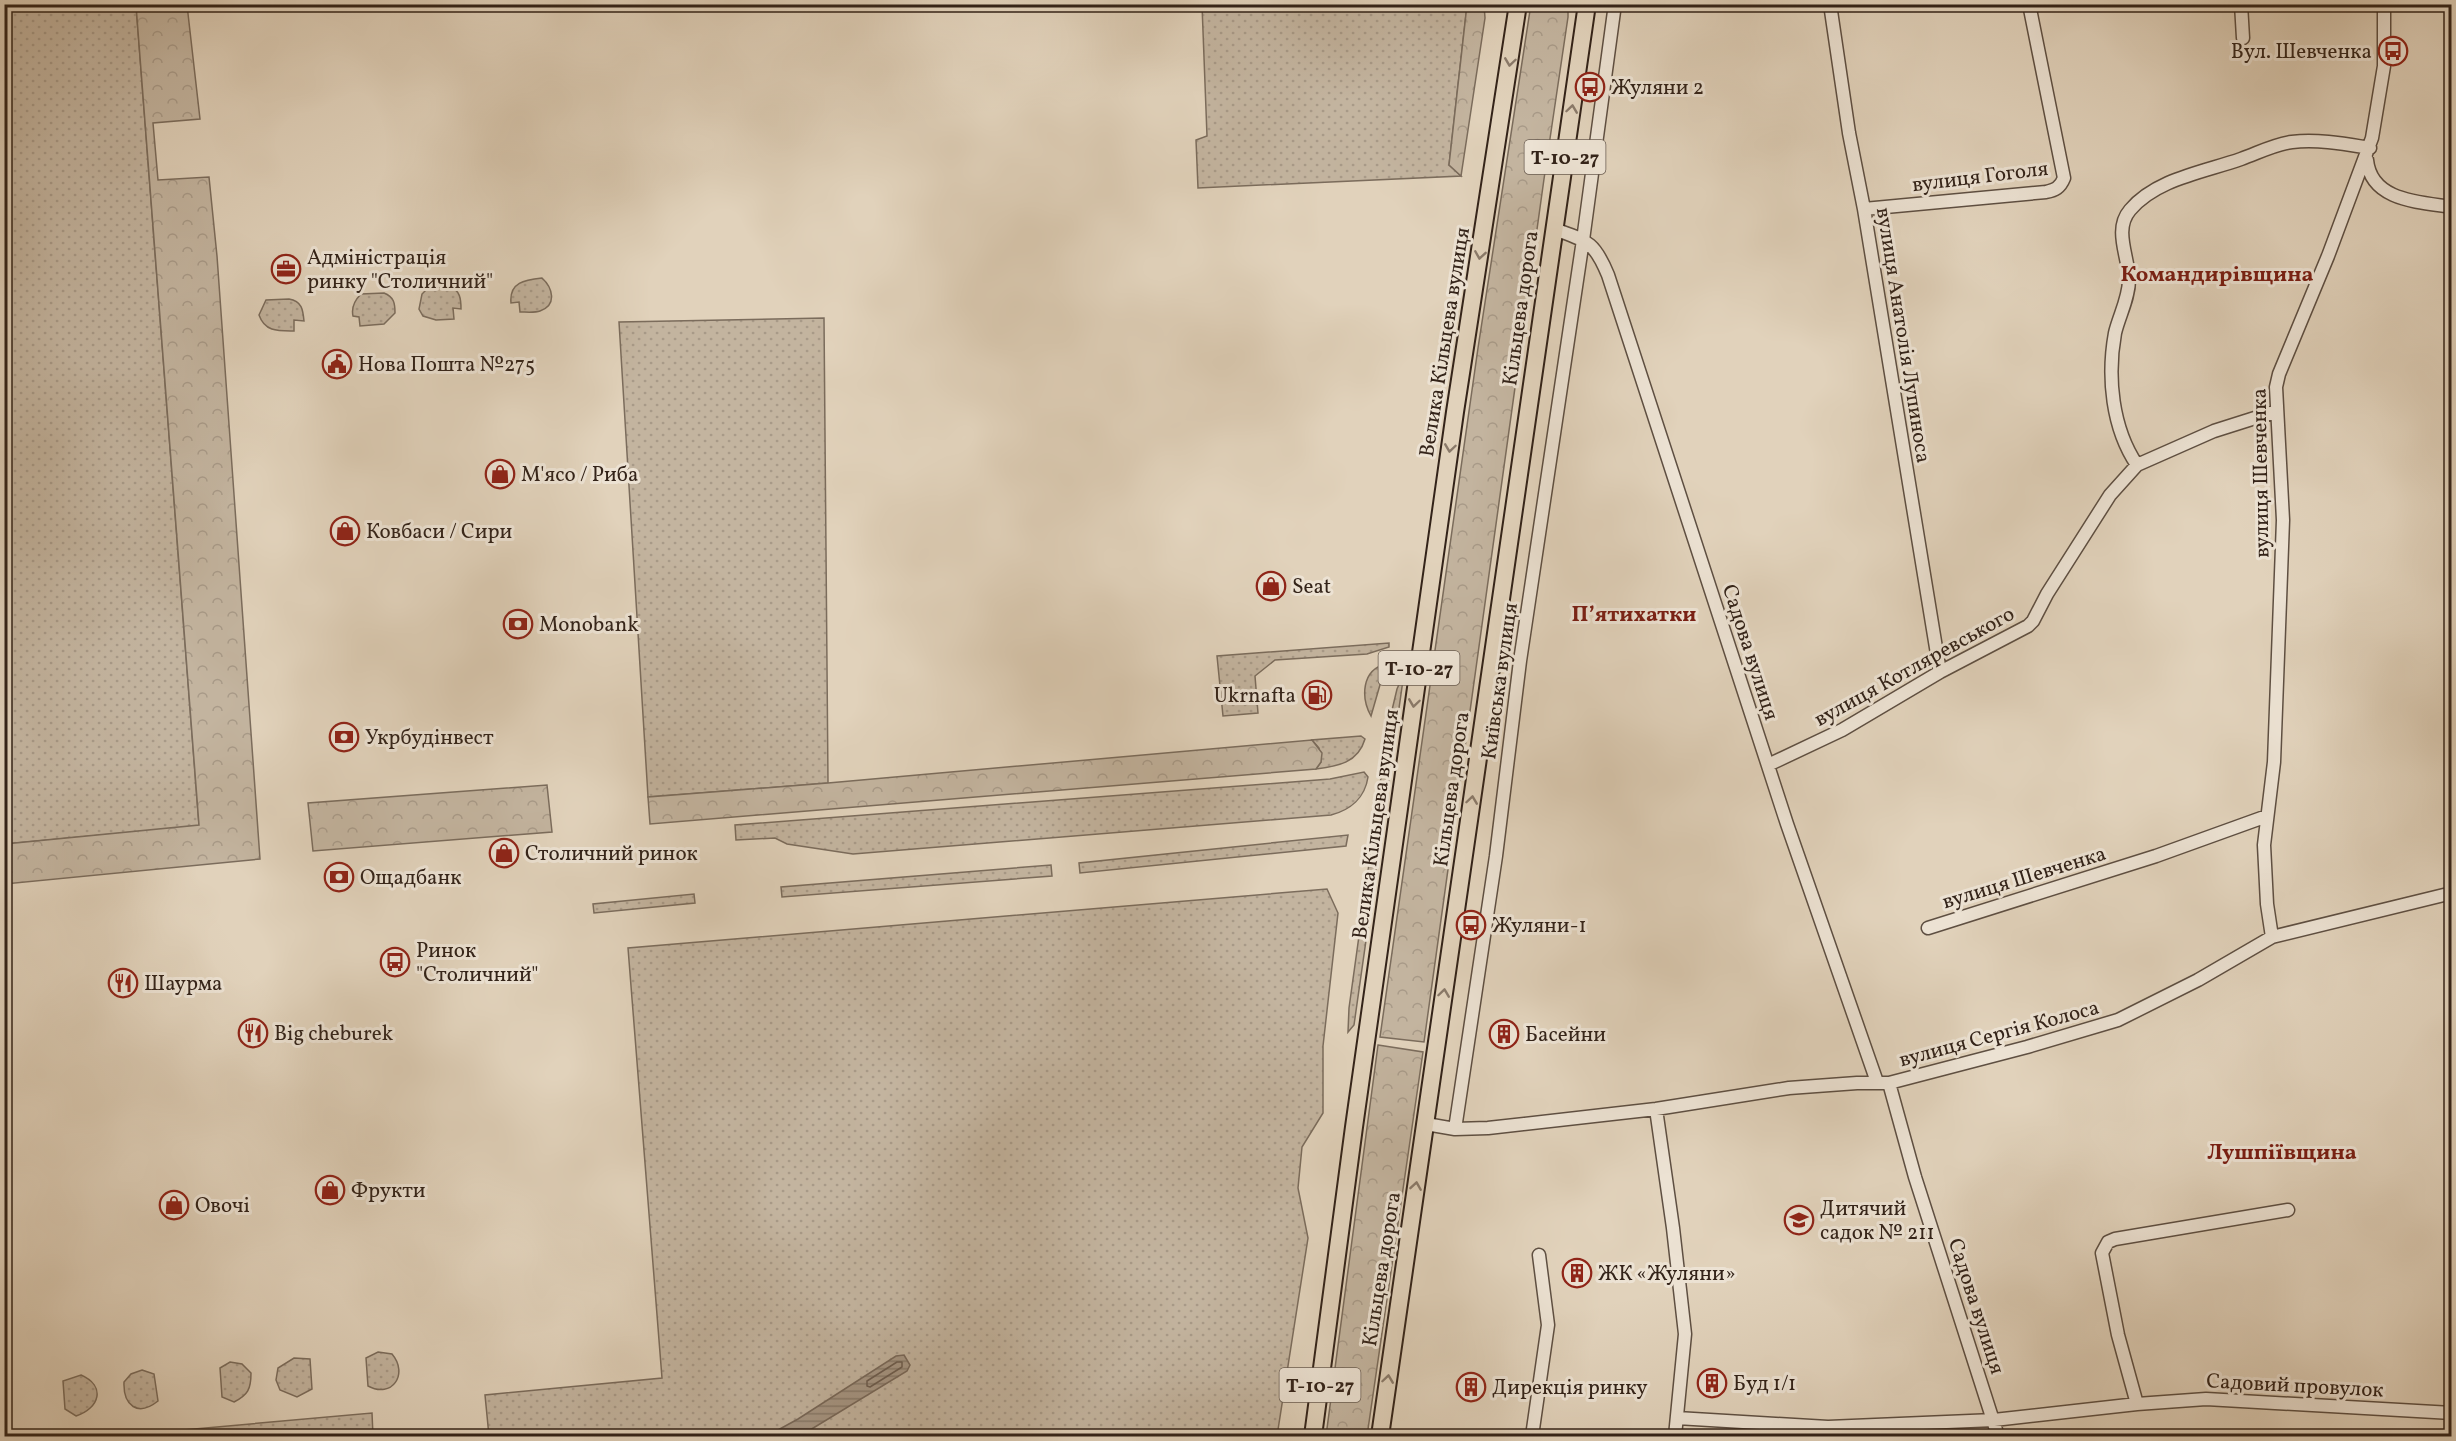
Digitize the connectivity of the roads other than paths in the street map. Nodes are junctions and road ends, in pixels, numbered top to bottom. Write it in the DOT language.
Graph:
graph roads {
  1 [pos="1518,4"];
  2 [pos="1615,4"];
  3 [pos="1830,4"];
  4 [pos="2029,4"];
  5 [pos="2241,4"];
  6 [pos="2384,4"];
  7 [pos="1584,8"];
  8 [pos="2242,38"];
  9 [pos="2368,153"];
  10 [pos="2451,207"];
  11 [pos="1864,209"];
  12 [pos="1554,229"];
  13 [pos="1583,240"];
  14 [pos="2277,411"];
  15 [pos="2137,465"];
  16 [pos="1940,672"];
  17 [pos="1768,765"];
  18 [pos="2267,816"];
  19 [pos="2451,893"];
  20 [pos="1928,928"];
  21 [pos="2272,937"];
  22 [pos="1883,1082"];
  23 [pos="1656,1108"];
  24 [pos="1426,1124"];
  25 [pos="1455,1129"];
  26 [pos="2288,1210"];
  27 [pos="1539,1255"];
  28 [pos="2137,1404"];
  29 [pos="2451,1413"];
  30 [pos="1677,1418"];
  31 [pos="1994,1420"];
  32 [pos="1313,1437"];
  33 [pos="1380,1437"];
  34 [pos="1532,1437"];
  35 [pos="1675,1437"];
  36 [pos="1998,1437"];
  1 -- 32 [label="highway, Велика Кільцева вулиця / Т-10-27, one-way"];
  2 -- 13 [label="street"];
  3 -- 11 [label="street, вулиця Анатолія Лупиноса"];
  4 -- 11 [label="street, вулиця Гоголя"];
  5 -- 8 [label="street"];
  6 -- 9 [label="street, вулиця Шевченка"];
  12 -- 7 [label="highway, Кільцева дорога / Т-10-27, one-way"];
  9 -- 10 [label="street"];
  9 -- 14 [label="street, вулиця Шевченка"];
  9 -- 15 [label="street"];
  11 -- 16 [label="street, вулиця Анатолія Лупиноса"];
  12 -- 13 [label="street, Садова вулиця"];
  24 -- 12 [label="highway, Кільцева дорога / Т-10-27, one-way"];
  13 -- 17 [label="street, Садова вулиця"];
  13 -- 25 [label="street, Київська вулиця"];
  14 -- 15 [label="street, вулиця Котляревського"];
  14 -- 18 [label="street, вулиця Шевченка"];
  15 -- 16 [label="street, вулиця Котляревського"];
  16 -- 17 [label="street, вулиця Котляревського"];
  17 -- 22 [label="street, Садова вулиця"];
  18 -- 20 [label="street, вулиця Шевченка"];
  18 -- 21 [label="street, вулиця Шевченка"];
  19 -- 21 [label="street, вулиця Сергія Колоса"];
  21 -- 22 [label="street, вулиця Сергія Колоса"];
  22 -- 23 [label="street, вулиця Сергія Колоса"];
  22 -- 31 [label="street, Садова вулиця"];
  23 -- 25 [label="street, вулиця Сергія Колоса"];
  23 -- 30 [label="street"];
  24 -- 25 [label="street, вулиця Сергія Колоса"];
  33 -- 24 [label="highway, Кільцева дорога / Т-10-27, one-way"];
  26 -- 28 [label="street"];
  27 -- 34 [label="street"];
  28 -- 29 [label="street, Садовий провулок"];
  28 -- 31 [label="street, Садовий провулок"];
  30 -- 31 [label="street, Садовий провулок"];
  30 -- 35 [label="street"];
  31 -- 36 [label="street, Садова вулиця"];
}
